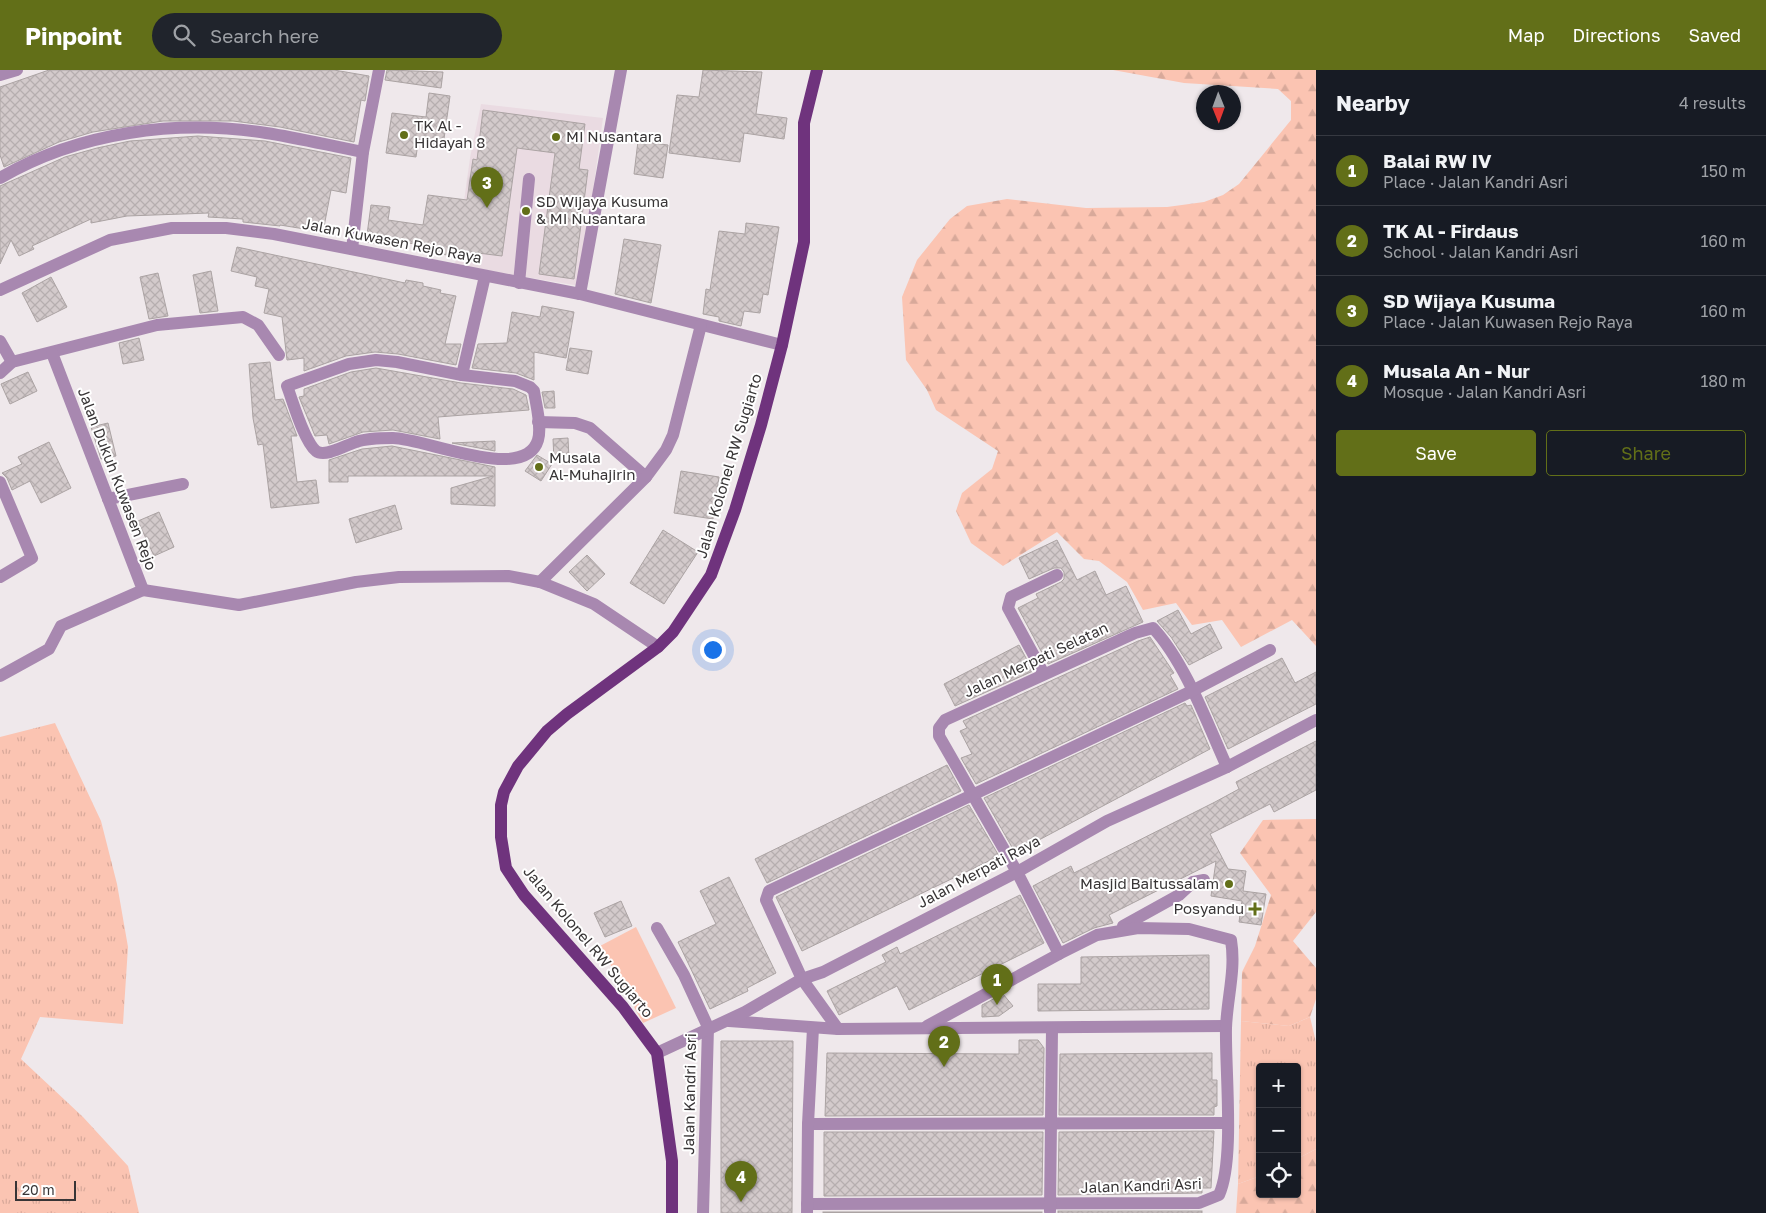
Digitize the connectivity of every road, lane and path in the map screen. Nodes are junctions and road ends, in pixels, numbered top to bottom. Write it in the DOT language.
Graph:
graph roads {
  1 [pos="17,70"];
  2 [pos="379,70"];
  3 [pos="621,70"];
  4 [pos="817,70"];
  5 [pos="0,75"];
  6 [pos="363,152"];
  7 [pos="0,178"];
  8 [pos="530,179"];
  9 [pos="352,249"];
  10 [pos="485,276"];
  11 [pos="519,282"];
  12 [pos="0,290"];
  13 [pos="580,294"];
  14 [pos="701,324"];
  15 [pos="0,341"];
  16 [pos="782,345"];
  17 [pos="52,353"];
  18 [pos="280,355"];
  19 [pos="12,362"];
  20 [pos="0,373"];
  21 [pos="462,375"];
  22 [pos="538,422"];
  23 [pos="646,477"];
  24 [pos="0,482"];
  25 [pos="183,484"];
  26 [pos="108,499"];
  27 [pos="1057,575"];
  28 [pos="0,577"];
  29 [pos="540,582"];
  30 [pos="142,590"];
  31 [pos="658,647"];
  32 [pos="1270,650"];
  33 [pos="1044,674"];
  34 [pos="0,676"];
  35 [pos="1192,690"];
  36 [pos="1316,720"];
  37 [pos="1227,767"];
  38 [pos="973,795"];
  39 [pos="1017,872"];
  40 [pos="1204,880"];
  41 [pos="657,928"];
  42 [pos="1116,930"];
  43 [pos="1059,954"];
  44 [pos="802,979"];
  45 [pos="727,1021"];
  46 [pos="927,1026"];
  47 [pos="1226,1026"];
  48 [pos="708,1027"];
  49 [pos="812,1028"];
  50 [pos="838,1028"];
  51 [pos="1052,1029"];
  52 [pos="657,1053"];
  53 [pos="1227,1123"];
  54 [pos="808,1124"];
  55 [pos="1051,1124"];
  56 [pos="807,1208"];
  57 [pos="1050,1209"];
  58 [pos="672,1213"];
  59 [pos="703,1213"];
  1 -- 5 [label="street"];
  2 -- 6 [label="street"];
  3 -- 13 [label="street"];
  4 -- 16 [label="main road, Jalan Kolonel RW Sugiarto"];
  6 -- 7 [label="street"];
  6 -- 9 [label="street"];
  8 -- 11 [label="street"];
  9 -- 10 [label="street, Jalan Kuwasen Rejo Raya"];
  9 -- 12 [label="street, Jalan Kuwasen Rejo Raya"];
  10 -- 11 [label="street, Jalan Kuwasen Rejo Raya"];
  10 -- 21 [label="street"];
  11 -- 13 [label="street, Jalan Kuwasen Rejo Raya"];
  13 -- 14 [label="street, Jalan Kuwasen Rejo Raya"];
  14 -- 16 [label="street, Jalan Kuwasen Rejo Raya"];
  14 -- 23 [label="street"];
  15 -- 19 [label="street"];
  16 -- 31 [label="main road, Jalan Kolonel RW Sugiarto"];
  17 -- 18 [label="street"];
  17 -- 19 [label="street"];
  17 -- 26 [label="street, Jalan Dukuh Kuwasen Rejo"];
  19 -- 20 [label="street"];
  21 -- 22 [label="street"];
  21 -- 22 [label="street"];
  22 -- 23 [label="street"];
  23 -- 29 [label="street"];
  24 -- 28 [label="street"];
  25 -- 26 [label="street"];
  26 -- 30 [label="street, Jalan Dukuh Kuwasen Rejo"];
  27 -- 33 [label="street"];
  29 -- 30 [label="street"];
  29 -- 31 [label="street"];
  30 -- 34 [label="street, Jalan Dukuh Kuwasen Rejo"];
  31 -- 52 [label="main road, Jalan Kolonel RW Sugiarto"];
  32 -- 35 [label="street"];
  33 -- 35 [label="street, Jalan Merpati Selatan"];
  33 -- 38 [label="street, Jalan Merpati Selatan"];
  35 -- 37 [label="street, Jalan Merpati Selatan"];
  35 -- 38 [label="street"];
  36 -- 37 [label="street, Jalan Merpati Raya"];
  37 -- 39 [label="street, Jalan Merpati Raya"];
  38 -- 39 [label="street, Jalan Merpati Selatan"];
  38 -- 44 [label="street"];
  39 -- 43 [label="street, Jalan Merpati Selatan"];
  39 -- 44 [label="street, Jalan Merpati Raya"];
  40 -- 42 [label="street"];
  41 -- 48 [label="street, Jalan Kandri Asri"];
  42 -- 43 [label="street, Jalan Kandri Asri"];
  42 -- 47 [label="street, Jalan Kandri Asri"];
  43 -- 46 [label="street, Jalan Kandri Asri"];
  44 -- 45 [label="street, Jalan Merpati Raya"];
  44 -- 50 [label="street"];
  45 -- 48 [label="street, Jalan Merpati Raya"];
  45 -- 49 [label="street, Jalan Kandri Asri"];
  46 -- 50 [label="street, Jalan Kandri Asri"];
  46 -- 51 [label="street, Jalan Kandri Asri"];
  47 -- 51 [label="street, Jalan Kandri Asri"];
  47 -- 53 [label="street, Jalan Kandri Asri"];
  48 -- 52 [label="street, Jalan Merpati Raya"];
  48 -- 59 [label="street, Jalan Kandri Asri"];
  49 -- 50 [label="street, Jalan Kandri Asri"];
  49 -- 54 [label="street, Jalan Kandri Asri"];
  51 -- 55 [label="street"];
  52 -- 58 [label="main road, Jalan Kolonel RW Sugiarto"];
  53 -- 55 [label="street"];
  53 -- 57 [label="street, Jalan Kandri Asri"];
  54 -- 55 [label="street"];
  54 -- 56 [label="street, Jalan Kandri Asri"];
  55 -- 57 [label="street"];
  56 -- 57 [label="street, Jalan Kandri Asri"];
}
